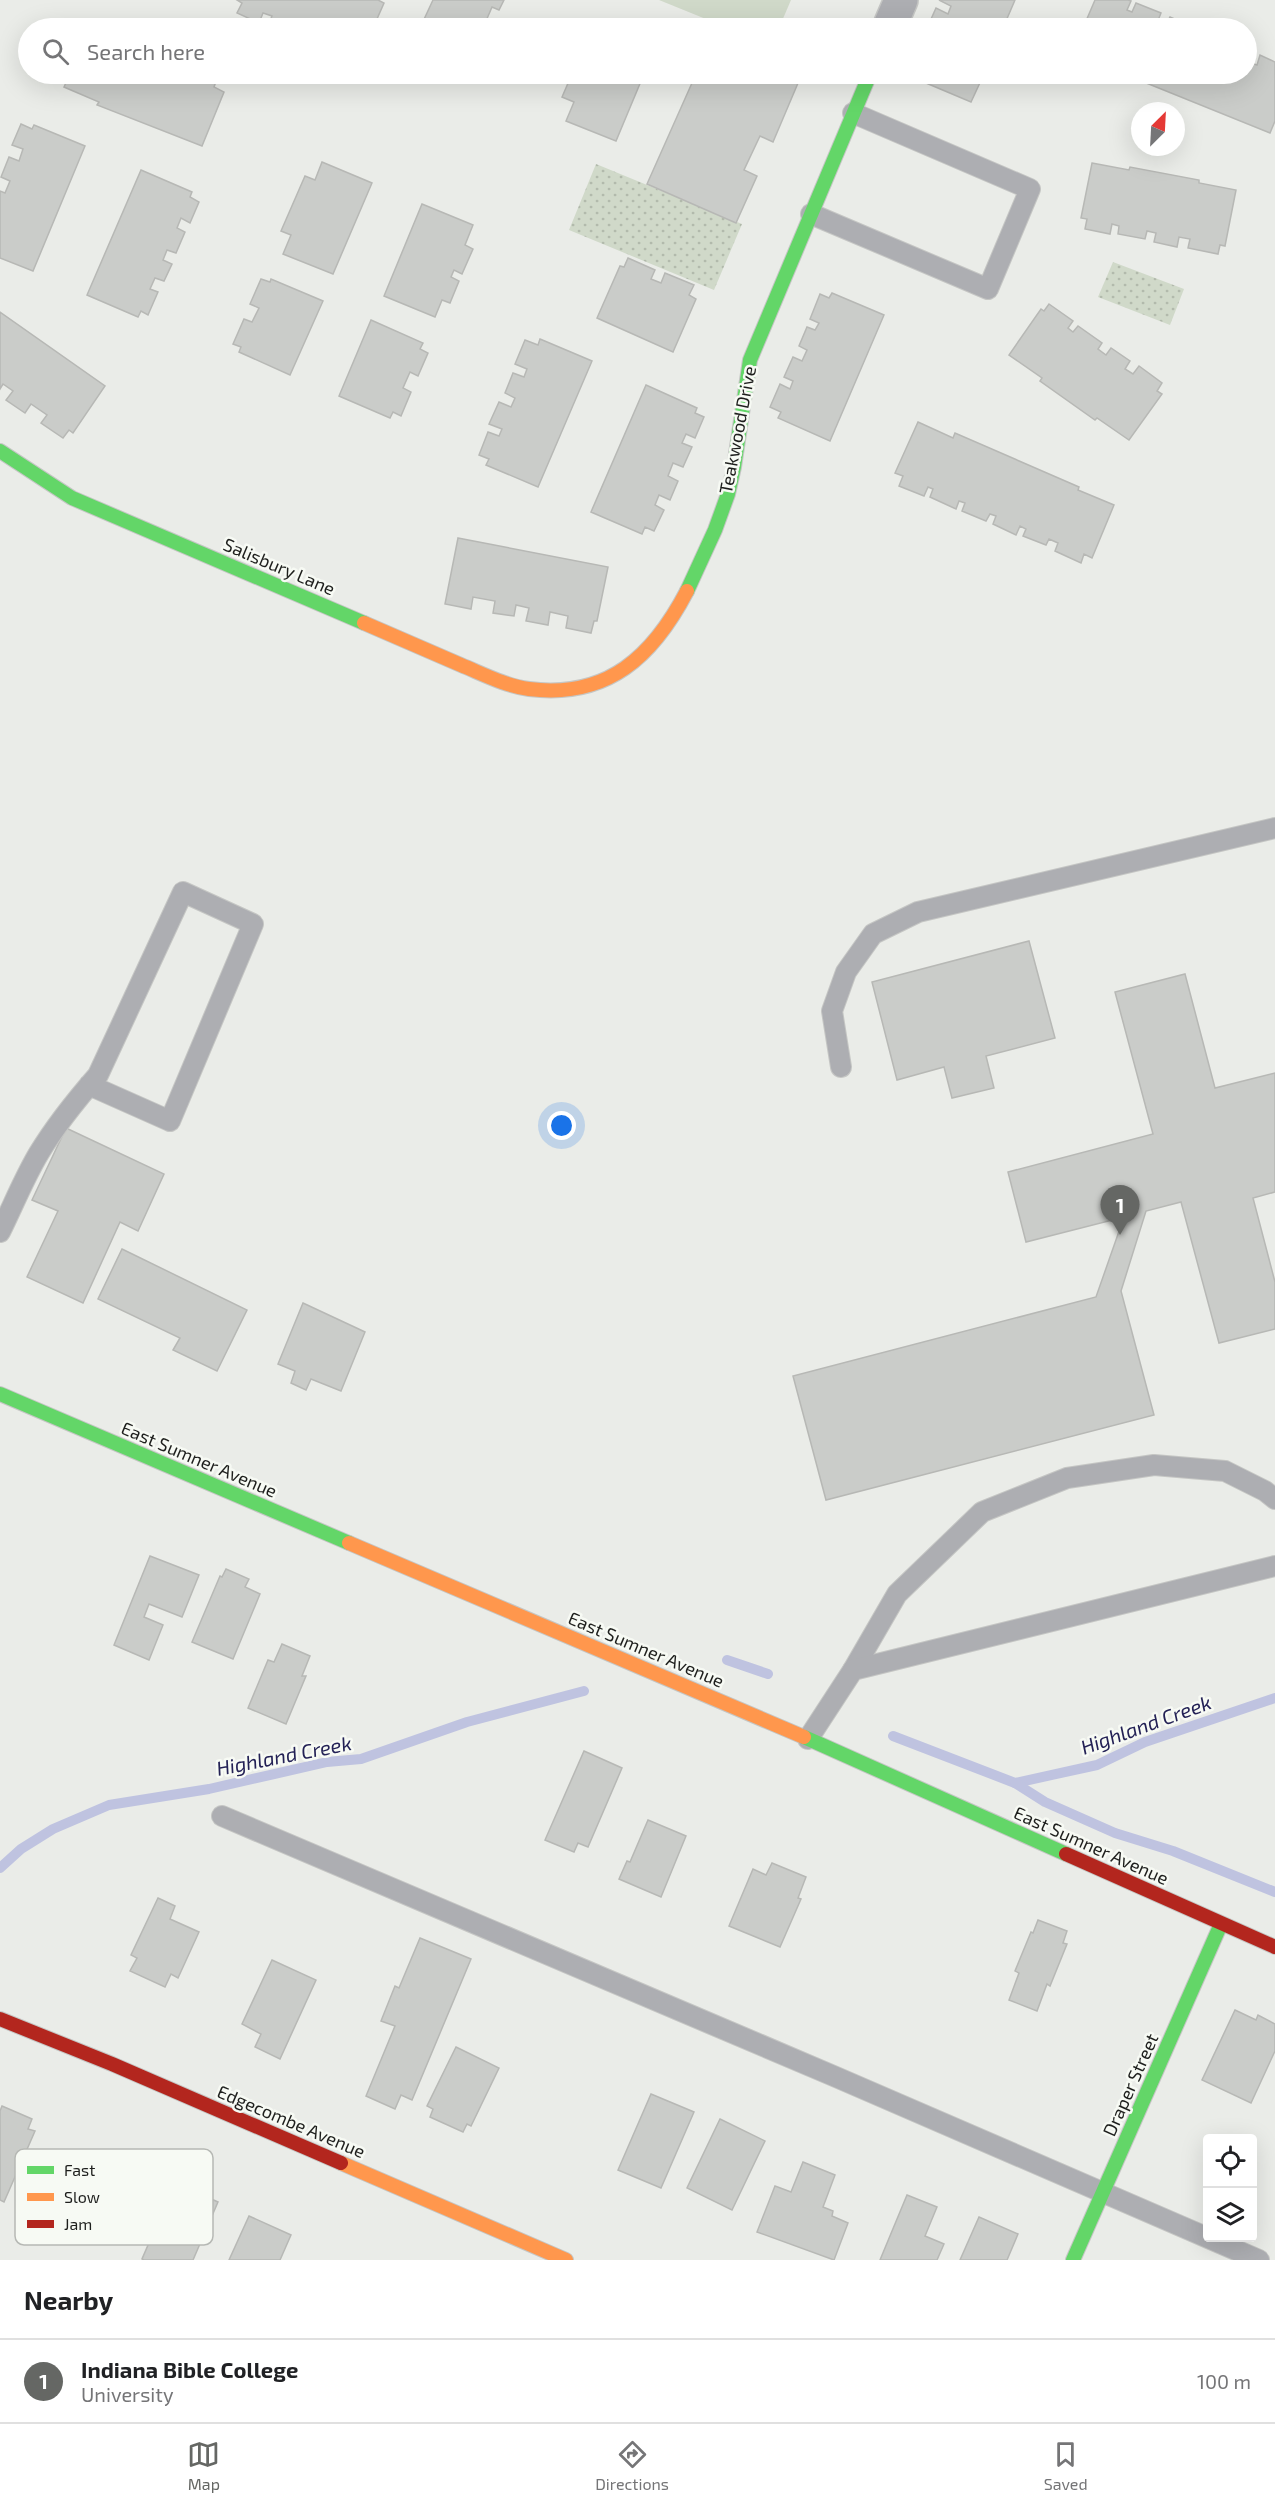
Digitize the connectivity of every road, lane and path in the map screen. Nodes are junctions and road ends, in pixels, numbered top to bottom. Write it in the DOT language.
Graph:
graph roads {
  1 [pos="901,0"];
  2 [pos="893,18"];
  3 [pos="866,84"];
  4 [pos="853,113"];
  5 [pos="811,214"];
  6 [pos="0,452"];
  7 [pos="555,691"];
  8 [pos="1275,828"];
  9 [pos="841,1067"];
  10 [pos="89,1086"];
  11 [pos="0,1232"];
  12 [pos="0,1394"];
  13 [pos="1275,1499"];
  14 [pos="1275,1566"];
  15 [pos="853,1670"];
  16 [pos="808,1739"];
  17 [pos="222,1816"];
  18 [pos="1221,1924"];
  19 [pos="1275,1947"];
  20 [pos="0,2019"];
  21 [pos="1103,2192"];
  22 [pos="566,2260"];
  23 [pos="1073,2260"];
  24 [pos="1258,2260"];
  1 -- 2 [label="street"];
  3 -- 4 [label="street, Teakwood Drive"];
  4 -- 5 [label="street, Teakwood Drive"];
  4 -- 5 [label="lane"];
  5 -- 7 [label="street, Teakwood Drive"];
  6 -- 7 [label="street, Salisbury Lane"];
  8 -- 9 [label="lane"];
  10 -- 10 [label="lane"];
  10 -- 11 [label="lane"];
  12 -- 16 [label="street, East Sumner Avenue"];
  13 -- 15 [label="lane"];
  14 -- 15 [label="lane"];
  15 -- 16 [label="lane"];
  16 -- 18 [label="street, East Sumner Avenue"];
  17 -- 21 [label="lane"];
  18 -- 19 [label="street, East Sumner Avenue"];
  18 -- 21 [label="street, Draper Street"];
  20 -- 22 [label="street, Edgecombe Avenue"];
  21 -- 23 [label="street, Draper Street"];
  21 -- 24 [label="lane"];
}
